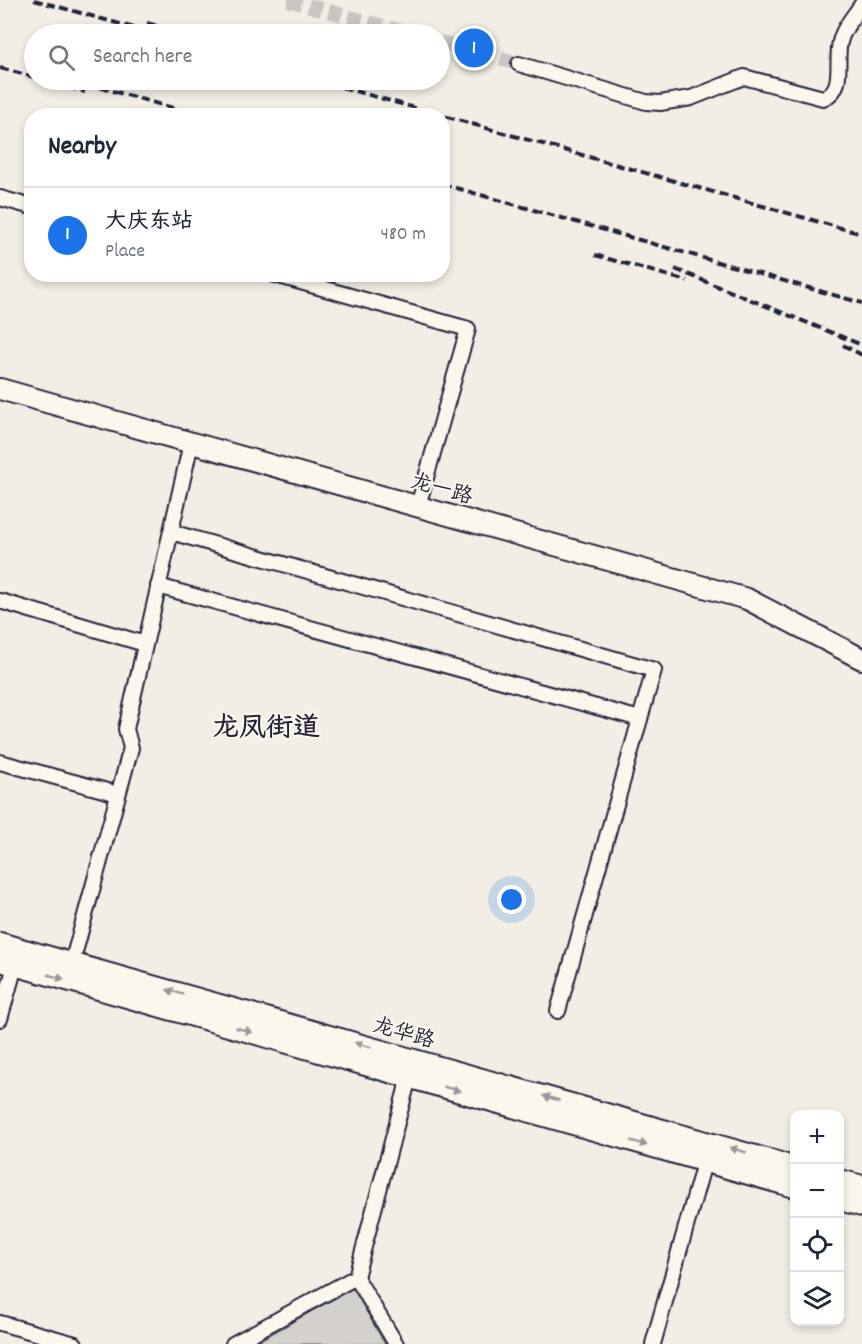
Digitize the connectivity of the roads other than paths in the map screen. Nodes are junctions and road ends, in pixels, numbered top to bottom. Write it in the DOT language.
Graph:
graph roads {
  1 [pos="862,4"];
  2 [pos="519,64"];
  3 [pos="0,198"];
  4 [pos="24,205"];
  5 [pos="301,282"];
  6 [pos="0,389"];
  7 [pos="191,443"];
  8 [pos="418,506"];
  9 [pos="171,532"];
  10 [pos="159,586"];
  11 [pos="0,602"];
  12 [pos="146,644"];
  13 [pos="862,658"];
  14 [pos="640,719"];
  15 [pos="0,762"];
  16 [pos="118,794"];
  17 [pos="0,943"];
  18 [pos="12,958"];
  19 [pos="72,963"];
  20 [pos="558,1011"];
  21 [pos="0,1019"];
  22 [pos="412,1068"];
  23 [pos="710,1142"];
  24 [pos="705,1161"];
  25 [pos="790,1166"];
  26 [pos="844,1181"];
  27 [pos="790,1186"];
  28 [pos="862,1186"];
  29 [pos="844,1201"];
  30 [pos="862,1206"];
  31 [pos="356,1277"];
  32 [pos="0,1323"];
  33 [pos="75,1344"];
  34 [pos="233,1344"];
  35 [pos="396,1344"];
  36 [pos="652,1344"];
  1 -- 2 [label="street"];
  3 -- 4 [label="street"];
  5 -- 8 [label="street"];
  6 -- 7 [label="main road, 龙一路"];
  7 -- 8 [label="main road, 龙一路"];
  7 -- 9 [label="street"];
  8 -- 13 [label="main road, 龙一路"];
  9 -- 10 [label="street"];
  9 -- 14 [label="street"];
  10 -- 12 [label="street"];
  10 -- 14 [label="street"];
  11 -- 12 [label="street"];
  12 -- 16 [label="street"];
  14 -- 20 [label="street"];
  15 -- 16 [label="street"];
  16 -- 19 [label="street"];
  17 -- 18 [label="main road, 龙华路"];
  18 -- 19 [label="main road, 龙华路"];
  18 -- 21 [label="street"];
  18 -- 22 [label="main road, one-way"];
  22 -- 19 [label="main road, 龙华路, one-way"];
  23 -- 22 [label="main road, 龙华路, one-way"];
  22 -- 24 [label="main road, one-way"];
  22 -- 31 [label="street"];
  23 -- 24 [label="street"];
  25 -- 23 [label="main road, 龙华路, one-way"];
  24 -- 27 [label="main road"];
  24 -- 36 [label="street"];
  26 -- 28 [label="main road"];
  29 -- 30 [label="main road"];
  31 -- 34 [label="street"];
  31 -- 35 [label="street"];
  32 -- 33 [label="street"];
}
